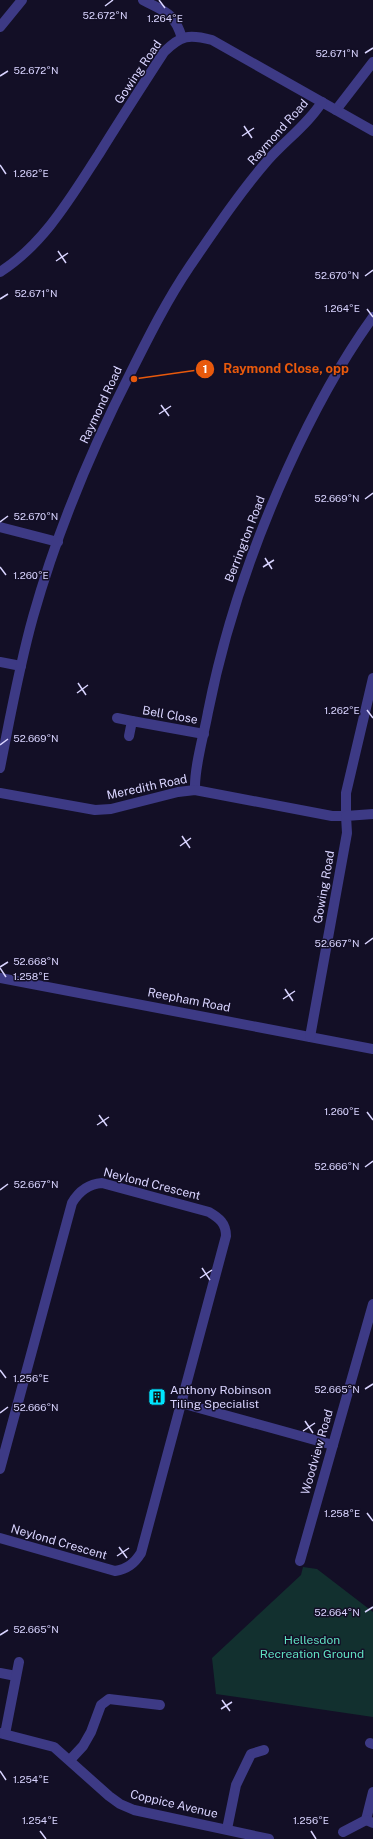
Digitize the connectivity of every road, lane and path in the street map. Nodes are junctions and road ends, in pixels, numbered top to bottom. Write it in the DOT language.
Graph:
graph roads {
  1 [pos="22,0"];
  2 [pos="143,0"];
  3 [pos="0,27"];
  4 [pos="182,38"];
  5 [pos="373,62"];
  6 [pos="322,102"];
  7 [pos="336,110"];
  8 [pos="373,131"];
  9 [pos="0,272"];
  10 [pos="373,317"];
  11 [pos="0,527"];
  12 [pos="58,542"];
  13 [pos="0,662"];
  14 [pos="21,666"];
  15 [pos="373,678"];
  16 [pos="118,718"];
  17 [pos="132,721"];
  18 [pos="204,734"];
  19 [pos="129,736"];
  20 [pos="0,768"];
  21 [pos="195,790"];
  22 [pos="0,793"];
  23 [pos="373,814"];
  24 [pos="346,816"];
  25 [pos="0,978"];
  26 [pos="310,1037"];
  27 [pos="373,1049"];
  28 [pos="373,1304"];
  29 [pos="181,1403"];
  30 [pos="333,1445"];
  31 [pos="0,1469"];
  32 [pos="0,1538"];
  33 [pos="300,1561"];
  34 [pos="19,1662"];
  35 [pos="0,1673"];
  36 [pos="16,1676"];
  37 [pos="160,1705"];
  38 [pos="3,1734"];
  39 [pos="264,1750"];
  40 [pos="70,1760"];
  41 [pos="373,1792"];
  42 [pos="370,1821"];
  43 [pos="227,1829"];
  44 [pos="343,1832"];
  45 [pos="269,1839"];
  1 -- 3 [label="street"];
  2 -- 4 [label="street"];
  4 -- 6 [label="street"];
  4 -- 9 [label="street, Gowing Road"];
  5 -- 7 [label="street"];
  6 -- 7 [label="street"];
  6 -- 12 [label="street, Raymond Road"];
  7 -- 8 [label="street"];
  10 -- 18 [label="street, Berrington Road"];
  11 -- 12 [label="street"];
  12 -- 14 [label="street, Raymond Road"];
  13 -- 14 [label="street"];
  14 -- 20 [label="street, Raymond Road"];
  15 -- 24 [label="street, Gowing Road"];
  16 -- 17 [label="street, Bell Close"];
  17 -- 18 [label="street, Bell Close"];
  17 -- 19 [label="street, Bell Close"];
  18 -- 21 [label="street, Berrington Road"];
  21 -- 22 [label="street, Meredith Road"];
  21 -- 24 [label="street, Meredith Road"];
  23 -- 24 [label="street"];
  24 -- 26 [label="street, Gowing Road"];
  25 -- 26 [label="street, Reepham Road"];
  26 -- 27 [label="street, Reepham Road"];
  28 -- 30 [label="street, Woodview Road"];
  29 -- 30 [label="street"];
  29 -- 31 [label="street, Neylond Crescent"];
  29 -- 32 [label="street, Neylond Crescent"];
  30 -- 33 [label="street, Woodview Road"];
  34 -- 36 [label="street"];
  35 -- 36 [label="street"];
  36 -- 38 [label="street"];
  37 -- 40 [label="street"];
  38 -- 40 [label="street, Coppice Avenue"];
  39 -- 43 [label="street"];
  40 -- 43 [label="street, Coppice Avenue"];
  41 -- 42 [label="street"];
  42 -- 44 [label="street"];
  43 -- 45 [label="street, Coppice Avenue"];
}
